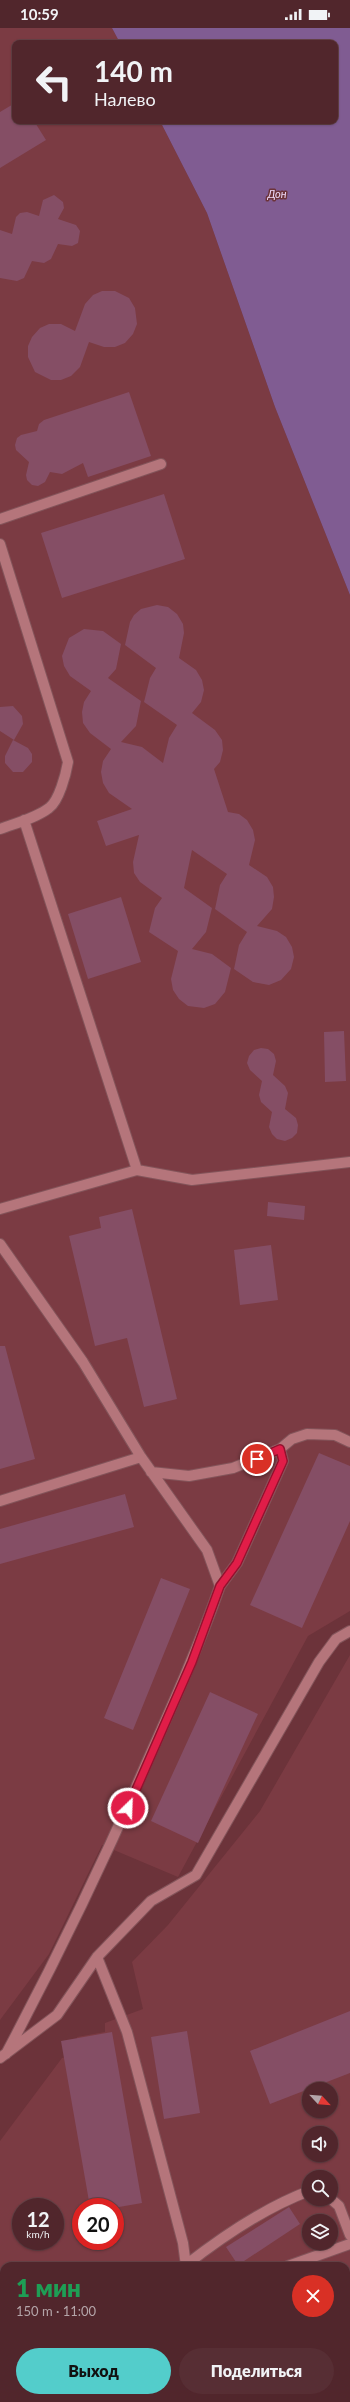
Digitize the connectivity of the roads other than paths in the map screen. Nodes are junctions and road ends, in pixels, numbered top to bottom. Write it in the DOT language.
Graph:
graph roads {
  1 [pos="161,464"];
  2 [pos="0,519"];
  3 [pos="0,544"];
  4 [pos="24,820"];
  5 [pos="0,828"];
  6 [pos="350,1162"];
  7 [pos="137,1170"];
  8 [pos="0,1208"];
  9 [pos="0,1244"];
  10 [pos="350,1442"];
  11 [pos="280,1449"];
  12 [pos="141,1457"];
  13 [pos="151,1472"];
  14 [pos="0,1501"];
  15 [pos="220,1586"];
  16 [pos="350,1631"];
  17 [pos="97,1958"];
  18 [pos="3,2056"];
  19 [pos="302,2194"];
  20 [pos="338,2205"];
  21 [pos="350,2235"];
  22 [pos="350,2244"];
  23 [pos="186,2262"];
  24 [pos="190,2262"];
  25 [pos="299,2262"];
  1 -- 2 [label="lane"];
  3 -- 4 [label="lane"];
  4 -- 5 [label="lane"];
  4 -- 7 [label="lane"];
  6 -- 7 [label="lane"];
  7 -- 8 [label="lane"];
  9 -- 12 [label="lane"];
  10 -- 11 [label="lane"];
  11 -- 13 [label="lane"];
  11 -- 15 [label="lane"];
  12 -- 13 [label="lane"];
  12 -- 14 [label="lane"];
  13 -- 15 [label="lane"];
  15 -- 18 [label="lane"];
  16 -- 17 [label="lane"];
  17 -- 18 [label="lane"];
  17 -- 23 [label="lane"];
  19 -- 24 [label="lane"];
  20 -- 21 [label="lane"];
  22 -- 25 [label="lane"];
}
